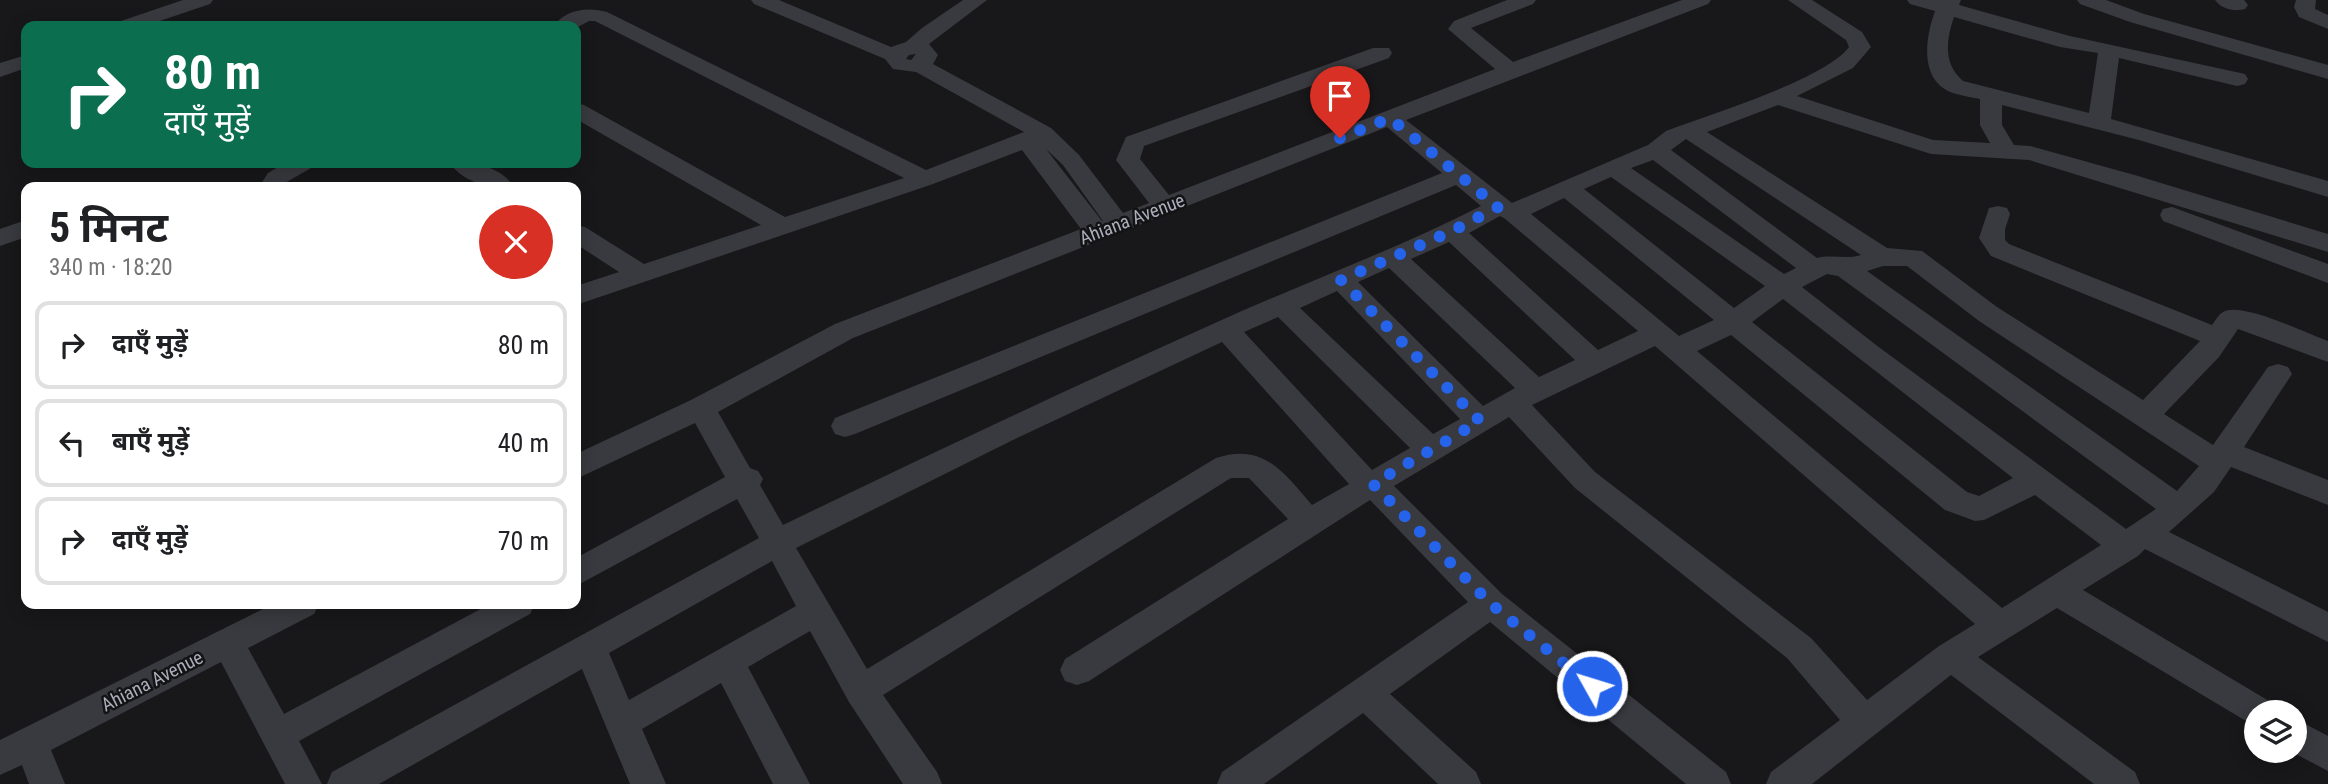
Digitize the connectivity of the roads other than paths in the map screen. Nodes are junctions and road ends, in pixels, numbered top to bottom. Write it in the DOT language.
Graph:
graph roads {
  1 [pos="180,0"];
  2 [pos="203,0"];
  3 [pos="761,0"];
  4 [pos="1526,0"];
  5 [pos="1701,0"];
  6 [pos="1798,0"];
  7 [pos="1917,0"];
  8 [pos="2087,0"];
  9 [pos="2306,0"];
  10 [pos="964,2"];
  11 [pos="1949,5"];
  12 [pos="118,21"];
  13 [pos="140,21"];
  14 [pos="574,21"];
  15 [pos="2328,23"];
  16 [pos="2109,49"];
  17 [pos="1381,52"];
  18 [pos="21,54"];
  19 [pos="909,56"];
  20 [pos="0,62"];
  21 [pos="21,63"];
  22 [pos="0,70"];
  23 [pos="1510,71"];
  24 [pos="2328,72"];
  25 [pos="2237,79"];
  26 [pos="1990,95"];
  27 [pos="1777,97"];
  28 [pos="581,113"];
  29 [pos="1390,118"];
  30 [pos="2099,122"];
  31 [pos="1688,131"];
  32 [pos="1034,136"];
  33 [pos="1656,150"];
  34 [pos="2005,150"];
  35 [pos="1614,167"];
  36 [pos="294,168"];
  37 [pos="470,168"];
  38 [pos="1461,174"];
  39 [pos="925,180"];
  40 [pos="274,182"];
  41 [pos="494,182"];
  42 [pos="1566,187"];
  43 [pos="2328,189"];
  44 [pos="1164,206"];
  45 [pos="1506,210"];
  46 [pos="1998,214"];
  47 [pos="2172,215"];
  48 [pos="783,227"];
  49 [pos="1108,228"];
  50 [pos="21,230"];
  51 [pos="1452,231"];
  52 [pos="581,236"];
  53 [pos="0,238"];
  54 [pos="2328,243"];
  55 [pos="1393,257"];
  56 [pos="1882,257"];
  57 [pos="1814,269"];
  58 [pos="1846,269"];
  59 [pos="641,274"];
  60 [pos="2328,274"];
  61 [pos="1341,280"];
  62 [pos="1783,286"];
  63 [pos="581,294"];
  64 [pos="1282,306"];
  65 [pos="1732,323"];
  66 [pos="1226,329"];
  67 [pos="2216,337"];
  68 [pos="1668,341"];
  69 [pos="2328,352"];
  70 [pos="1595,363"];
  71 [pos="2278,374"];
  72 [pos="1524,397"];
  73 [pos="701,408"];
  74 [pos="2146,415"];
  75 [pos="1480,421"];
  76 [pos="845,426"];
  77 [pos="1431,450"];
  78 [pos="2221,458"];
  79 [pos="581,465"];
  80 [pos="746,480"];
  81 [pos="2036,480"];
  82 [pos="1371,485"];
  83 [pos="2328,493"];
  84 [pos="2178,508"];
  85 [pos="1309,522"];
  86 [pos="2136,540"];
  87 [pos="779,542"];
  88 [pos="581,570"];
  89 [pos="2057,591"];
  90 [pos="1491,604"];
  91 [pos="293,609"];
  92 [pos="510,609"];
  93 [pos="817,611"];
  94 [pos="2001,627"];
  95 [pos="2328,628"];
  96 [pos="227,642"];
  97 [pos="590,647"];
  98 [pos="1951,656"];
  99 [pos="728,663"];
  100 [pos="1077,670"];
  101 [pos="861,691"];
  102 [pos="1365,693"];
  103 [pos="2244,704"];
  104 [pos="622,722"];
  105 [pos="1864,722"];
  106 [pos="278,735"];
  107 [pos="2307,742"];
  108 [pos="15,750"];
  109 [pos="2328,755"];
  110 [pos="1237,783"];
  111 [pos="47,784"];
  112 [pos="304,784"];
  113 [pos="345,784"];
  114 [pos="648,784"];
  115 [pos="792,784"];
  116 [pos="924,784"];
  117 [pos="1463,784"];
  118 [pos="1713,784"];
  119 [pos="1784,784"];
  120 [pos="2122,784"];
  1 -- 12 [label="street"];
  2 -- 13 [label="street"];
  3 -- 19 [label="street"];
  4 -- 23 [label="street"];
  5 -- 23 [label="street, Ahiana Avenue"];
  6 -- 27 [label="street"];
  7 -- 11 [label="street"];
  8 -- 24 [label="street"];
  9 -- 15 [label="street"];
  10 -- 19 [label="street"];
  11 -- 16 [label="street"];
  11 -- 26 [label="street"];
  14 -- 39 [label="street"];
  16 -- 25 [label="street"];
  16 -- 30 [label="street"];
  17 -- 44 [label="street"];
  18 -- 20 [label="street"];
  19 -- 32 [label="street"];
  21 -- 22 [label="street"];
  23 -- 29 [label="street, Ahiana Avenue"];
  26 -- 30 [label="street"];
  26 -- 34 [label="street"];
  27 -- 31 [label="street"];
  27 -- 34 [label="street"];
  28 -- 48 [label="street"];
  29 -- 38 [label="street"];
  29 -- 44 [label="street, Ahiana Avenue"];
  30 -- 43 [label="street"];
  31 -- 33 [label="street"];
  31 -- 56 [label="street"];
  32 -- 39 [label="street"];
  32 -- 49 [label="street"];
  33 -- 35 [label="street"];
  33 -- 57 [label="street"];
  34 -- 54 [label="street"];
  35 -- 42 [label="street"];
  35 -- 62 [label="street"];
  36 -- 40 [label="street"];
  37 -- 41 [label="street"];
  38 -- 45 [label="street"];
  38 -- 76 [label="street"];
  39 -- 48 [label="street"];
  42 -- 45 [label="street"];
  42 -- 65 [label="street"];
  44 -- 49 [label="street, Ahiana Avenue"];
  45 -- 51 [label="street"];
  45 -- 68 [label="street"];
  46 -- 67 [label="street"];
  47 -- 60 [label="street"];
  48 -- 59 [label="street"];
  49 -- 73 [label="street, Ahiana Avenue"];
  50 -- 53 [label="street"];
  51 -- 55 [label="street"];
  51 -- 70 [label="street"];
  52 -- 59 [label="street"];
  55 -- 61 [label="street"];
  55 -- 72 [label="street"];
  56 -- 58 [label="street"];
  56 -- 74 [label="street"];
  57 -- 58 [label="street"];
  57 -- 62 [label="street"];
  58 -- 84 [label="street"];
  59 -- 63 [label="street"];
  61 -- 64 [label="street"];
  61 -- 75 [label="street"];
  62 -- 65 [label="street"];
  62 -- 81 [label="street"];
  64 -- 66 [label="street"];
  64 -- 77 [label="street"];
  65 -- 68 [label="street"];
  65 -- 81 [label="street"];
  66 -- 82 [label="street"];
  66 -- 87 [label="street"];
  67 -- 69 [label="street"];
  67 -- 74 [label="street"];
  68 -- 70 [label="street"];
  68 -- 94 [label="street"];
  70 -- 72 [label="street"];
  71 -- 78 [label="street"];
  72 -- 75 [label="street"];
  72 -- 105 [label="street"];
  73 -- 79 [label="street, Ahiana Avenue"];
  73 -- 80 [label="street"];
  74 -- 78 [label="street"];
  75 -- 77 [label="street"];
  77 -- 82 [label="street"];
  78 -- 83 [label="street"];
  78 -- 84 [label="street"];
  80 -- 87 [label="street"];
  80 -- 88 [label="street"];
  81 -- 86 [label="street"];
  82 -- 85 [label="street"];
  82 -- 90 [label="street"];
  84 -- 86 [label="street"];
  85 -- 100 [label="street"];
  85 -- 101 [label="street"];
  86 -- 89 [label="street"];
  86 -- 95 [label="street"];
  87 -- 93 [label="street"];
  87 -- 97 [label="street"];
  89 -- 94 [label="street"];
  89 -- 103 [label="street"];
  90 -- 102 [label="street"];
  90 -- 118 [label="street"];
  91 -- 96 [label="street, Ahiana Avenue"];
  92 -- 106 [label="street"];
  93 -- 99 [label="street"];
  93 -- 101 [label="street"];
  94 -- 98 [label="street"];
  96 -- 106 [label="street"];
  96 -- 108 [label="street, Ahiana Avenue"];
  97 -- 104 [label="street"];
  97 -- 113 [label="street"];
  98 -- 105 [label="street"];
  98 -- 120 [label="street"];
  99 -- 104 [label="street"];
  99 -- 115 [label="street"];
  101 -- 116 [label="street"];
  102 -- 110 [label="street"];
  102 -- 117 [label="street"];
  104 -- 114 [label="street"];
  105 -- 119 [label="street"];
  106 -- 112 [label="street"];
  107 -- 109 [label="street"];
  108 -- 111 [label="street"];
}
